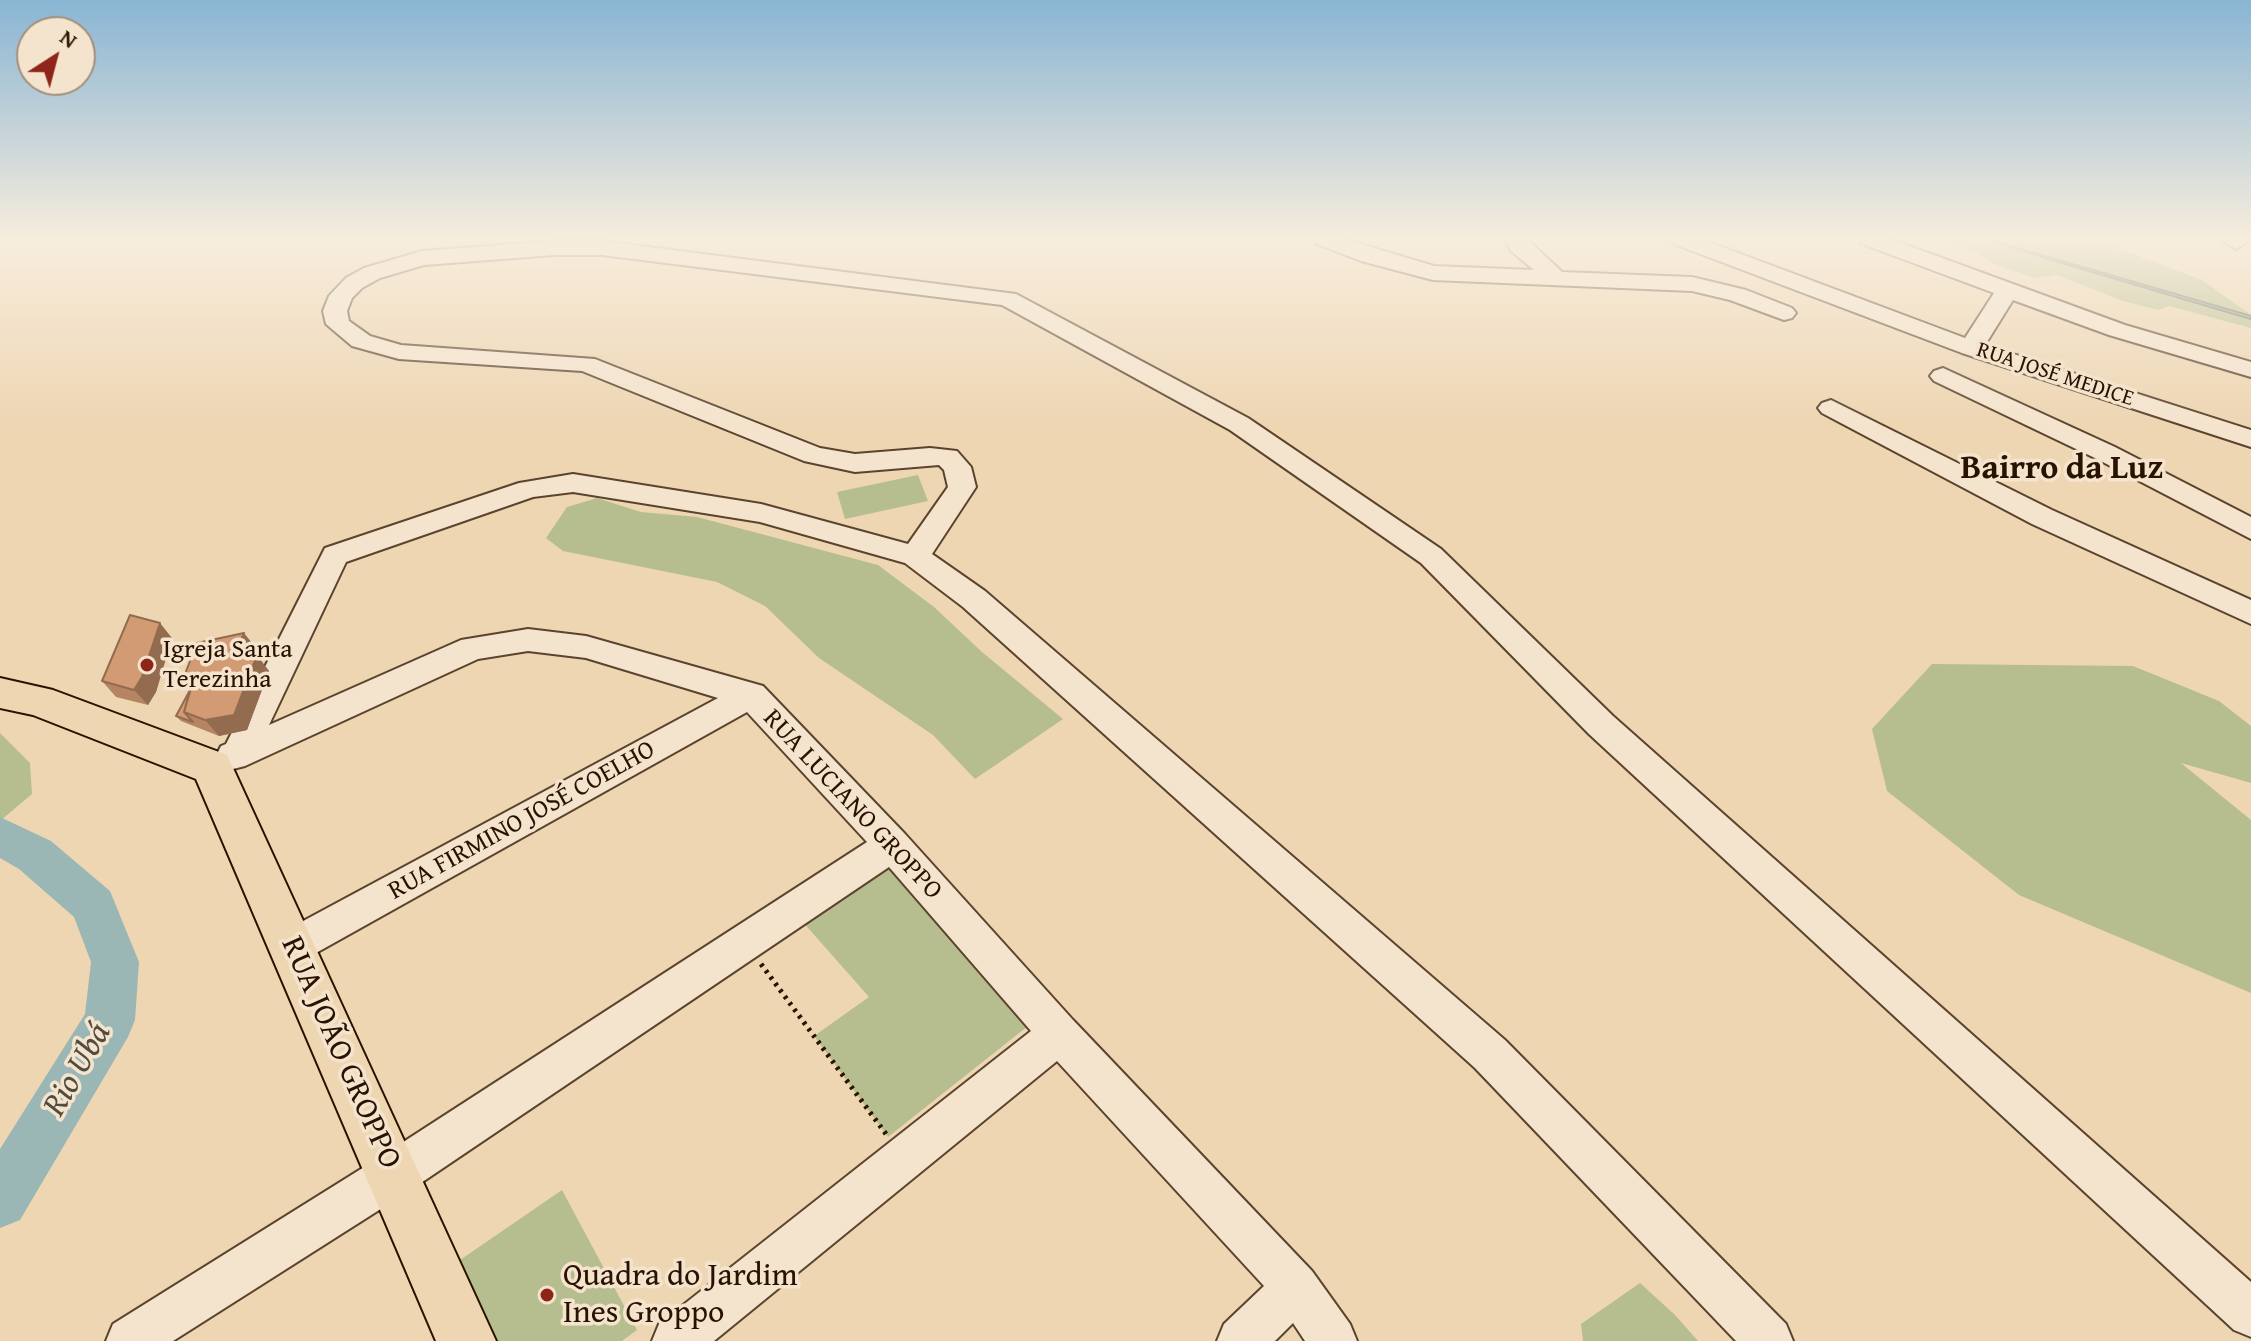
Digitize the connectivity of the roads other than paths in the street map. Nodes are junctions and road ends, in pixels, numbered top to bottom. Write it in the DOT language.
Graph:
graph roads {
  1 [pos="339,302"];
  2 [pos="1013,302"];
  3 [pos="1755,302"];
  4 [pos="1848,302"];
  5 [pos="2000,302"];
  6 [pos="2034,302"];
  7 [pos="1784,313"];
  8 [pos="1971,348"];
  9 [pos="2251,370"];
  10 [pos="1943,376"];
  11 [pos="1831,408"];
  12 [pos="2251,439"];
  13 [pos="2251,529"];
  14 [pos="915,556"];
  15 [pos="2251,613"];
  16 [pos="0,693"];
  17 [pos="751,695"];
  18 [pos="226,760"];
  19 [pos="892,845"];
  20 [pos="293,946"];
  21 [pos="1059,1034"];
  22 [pos="393,1175"];
  23 [pos="1296,1287"];
  24 [pos="2251,1313"];
  25 [pos="130,1341"];
  26 [pos="466,1341"];
  27 [pos="676,1341"];
  28 [pos="1241,1341"];
  29 [pos="1333,1341"];
  30 [pos="1769,1341"];
  1 -- 14 [label="street"];
  2 -- 24 [label="street"];
  3 -- 7 [label="street"];
  4 -- 8 [label="street, RUA JOSÉ MEDICE"];
  5 -- 8 [label="street"];
  6 -- 9 [label="street"];
  8 -- 12 [label="street, RUA JOSÉ MEDICE"];
  10 -- 13 [label="street"];
  11 -- 15 [label="street"];
  14 -- 18 [label="street"];
  14 -- 30 [label="street"];
  16 -- 18 [label="main road"];
  17 -- 18 [label="street, RUA LUCIANO GROPPO"];
  17 -- 19 [label="street, RUA LUCIANO GROPPO"];
  17 -- 20 [label="street, RUA FIRMINO JOSÉ COELHO"];
  18 -- 20 [label="main road, RUA JOÃO GROPPO"];
  19 -- 21 [label="street, RUA LUCIANO GROPPO"];
  19 -- 22 [label="street"];
  20 -- 22 [label="main road, RUA JOÃO GROPPO"];
  21 -- 23 [label="street, RUA LUCIANO GROPPO"];
  21 -- 27 [label="street"];
  22 -- 25 [label="street"];
  22 -- 26 [label="main road, RUA JOÃO GROPPO"];
  23 -- 28 [label="street"];
  23 -- 29 [label="street, RUA LUCIANO GROPPO"];
}
